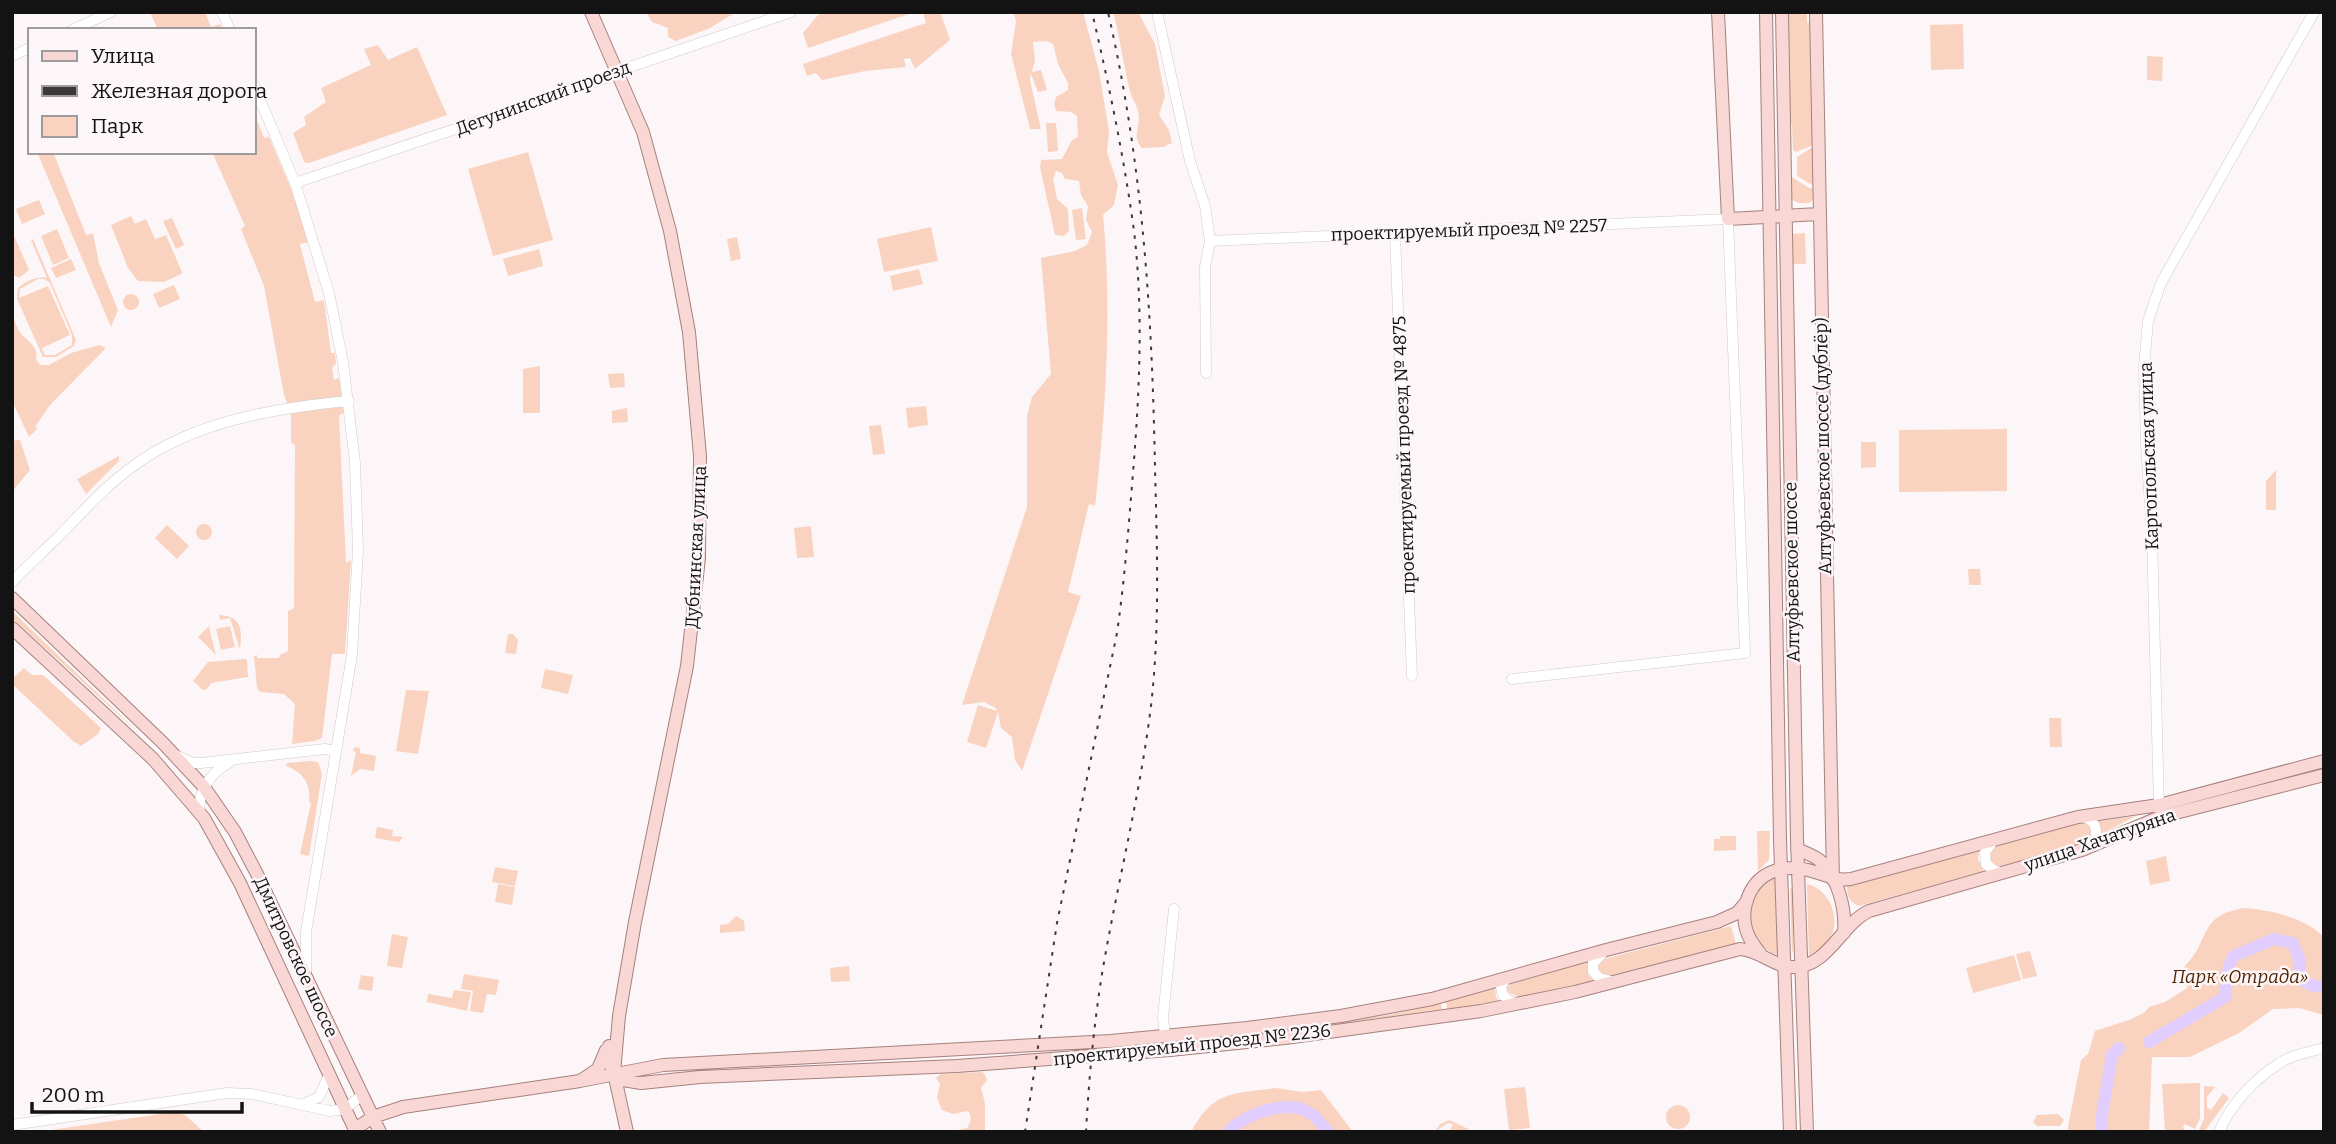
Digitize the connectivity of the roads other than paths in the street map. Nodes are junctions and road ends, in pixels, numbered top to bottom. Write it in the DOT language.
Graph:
graph roads {
  1 [pos="111,12"];
  2 [pos="222,12"];
  3 [pos="590,12"];
  4 [pos="792,12"];
  5 [pos="1157,12"];
  6 [pos="1718,12"];
  7 [pos="1766,12"];
  8 [pos="1782,12"];
  9 [pos="1816,12"];
  10 [pos="2314,12"];
  11 [pos="76,28"];
  12 [pos="229,28"];
  13 [pos="618,72"];
  14 [pos="256,90"];
  15 [pos="295,183"];
  16 [pos="1785,214"];
  17 [pos="1819,214"];
  18 [pos="1769,215"];
  19 [pos="1728,219"];
  20 [pos="1395,233"];
  21 [pos="1210,241"];
  22 [pos="1206,373"];
  23 [pos="349,401"];
  24 [pos="12,582"];
  25 [pos="12,598"];
  26 [pos="12,628"];
  27 [pos="1412,676"];
  28 [pos="1511,680"];
  29 [pos="336,751"];
  30 [pos="172,752"];
  31 [pos="236,761"];
  32 [pos="2324,761"];
  33 [pos="2324,775"];
  34 [pos="204,788"];
  35 [pos="2160,811"];
  36 [pos="200,812"];
  37 [pos="2078,817"];
  38 [pos="1997,839"];
  39 [pos="1832,840"];
  40 [pos="2082,850"];
  41 [pos="1803,851"];
  42 [pos="1781,868"];
  43 [pos="1798,868"];
  44 [pos="2004,873"];
  45 [pos="1833,880"];
  46 [pos="1746,901"];
  47 [pos="1174,909"];
  48 [pos="1844,933"];
  49 [pos="1606,950"];
  50 [pos="1762,957"];
  51 [pos="1786,966"];
  52 [pos="1802,966"];
  53 [pos="1511,976"];
  54 [pos="307,980"];
  55 [pos="1615,982"];
  56 [pos="1786,982"];
  57 [pos="1518,1003"];
  58 [pos="1165,1035"];
  59 [pos="612,1045"];
  60 [pos="2324,1048"];
  61 [pos="645,1068"];
  62 [pos="614,1073"];
  63 [pos="329,1075"];
  64 [pos="580,1082"];
  65 [pos="641,1083"];
  66 [pos="362,1096"];
  67 [pos="621,1098"];
  68 [pos="303,1104"];
  69 [pos="345,1109"];
  70 [pos="373,1118"];
  71 [pos="12,1125"];
  72 [pos="355,1130"];
  73 [pos="380,1132"];
  74 [pos="627,1132"];
  75 [pos="1790,1132"];
  76 [pos="1807,1132"];
  77 [pos="2219,1132"];
  1 -- 11 [label="street"];
  2 -- 12 [label="street"];
  3 -- 13 [label="main road, Дубнинская улица"];
  4 -- 13 [label="street, Дегунинский проезд"];
  5 -- 21 [label="street"];
  6 -- 19 [label="main road"];
  7 -- 18 [label="main road, Алтуфьевское шоссе"];
  8 -- 16 [label="main road, Алтуфьевское шоссе"];
  9 -- 17 [label="main road, Алтуфьевское шоссе (дублёр)"];
  10 -- 35 [label="street, Каргопольская улица"];
  13 -- 15 [label="street, Дегунинский проезд"];
  13 -- 59 [label="main road, Дубнинская улица"];
  14 -- 15 [label="street"];
  15 -- 23 [label="street"];
  16 -- 17 [label="main road"];
  16 -- 18 [label="main road"];
  16 -- 41 [label="main road, Алтуфьевское шоссе"];
  17 -- 39 [label="main road, Алтуфьевское шоссе (дублёр)"];
  18 -- 19 [label="main road"];
  18 -- 42 [label="main road, Алтуфьевское шоссе"];
  19 -- 20 [label="street, проектируемый проезд № 2257"];
  19 -- 28 [label="street"];
  20 -- 21 [label="street, проектируемый проезд № 2257"];
  20 -- 27 [label="street, проектируемый проезд № 4875"];
  21 -- 22 [label="street"];
  23 -- 24 [label="street"];
  23 -- 29 [label="street"];
  25 -- 30 [label="main road, Дмитровское шоссе"];
  26 -- 36 [label="main road, Дмитровское шоссе"];
  29 -- 31 [label="street"];
  29 -- 54 [label="street"];
  30 -- 31 [label="street"];
  30 -- 34 [label="main road, Дмитровское шоссе"];
  31 -- 34 [label="street"];
  32 -- 35 [label="main road, улица Хачатуряна"];
  33 -- 35 [label="main road, улица Хачатуряна"];
  34 -- 36 [label="street"];
  34 -- 54 [label="main road, Дмитровское шоссе"];
  35 -- 37 [label="main road, улица Хачатуряна"];
  35 -- 40 [label="main road, улица Хачатуряна"];
  36 -- 63 [label="main road, Дмитровское шоссе"];
  37 -- 38 [label="main road, улица Хачатуряна"];
  37 -- 40 [label="street"];
  38 -- 44 [label="street"];
  38 -- 45 [label="main road, улица Хачатуряна"];
  39 -- 41 [label="main road"];
  39 -- 45 [label="main road, Алтуфьевское шоссе (дублёр)"];
  40 -- 44 [label="main road, улица Хачатуряна"];
  41 -- 43 [label="main road, Алтуфьевское шоссе"];
  41 -- 45 [label="main road"];
  42 -- 43 [label="main road"];
  42 -- 46 [label="main road, проектируемый проезд № 2236"];
  42 -- 51 [label="main road, Алтуфьевское шоссе"];
  43 -- 45 [label="main road"];
  43 -- 52 [label="main road, Алтуфьевское шоссе"];
  44 -- 48 [label="main road, улица Хачатуряна"];
  45 -- 48 [label="main road"];
  46 -- 49 [label="main road, проектируемый проезд № 2236"];
  46 -- 50 [label="main road"];
  47 -- 58 [label="street, проектируемый проезд № 2236"];
  48 -- 52 [label="main road, улица Хачатуряна"];
  49 -- 53 [label="main road, проектируемый проезд № 2236"];
  49 -- 55 [label="street"];
  50 -- 51 [label="main road, проектируемый проезд № 2236"];
  50 -- 55 [label="main road, проектируемый проезд № 2236"];
  50 -- 56 [label="main road"];
  51 -- 52 [label="main road"];
  51 -- 56 [label="main road, Алтуфьевское шоссе"];
  52 -- 76 [label="main road, Алтуфьевское шоссе"];
  53 -- 57 [label="street"];
  53 -- 58 [label="main road, проектируемый проезд № 2236"];
  54 -- 66 [label="main road, Дмитровское шоссе"];
  55 -- 57 [label="main road, проектируемый проезд № 2236"];
  56 -- 75 [label="main road, Алтуфьевское шоссе"];
  57 -- 65 [label="main road, проектируемый проезд № 2236"];
  58 -- 61 [label="main road, проектируемый проезд № 2236"];
  59 -- 61 [label="main road"];
  59 -- 62 [label="main road"];
  59 -- 64 [label="main road"];
  60 -- 77 [label="street"];
  61 -- 62 [label="main road, проектируемый проезд № 2236"];
  62 -- 64 [label="main road, проектируемый проезд № 2236"];
  62 -- 65 [label="main road, проектируемый проезд № 2236"];
  62 -- 67 [label="main road"];
  63 -- 68 [label="street"];
  63 -- 69 [label="main road, Дмитровское шоссе"];
  64 -- 70 [label="main road, проектируемый проезд № 2236"];
  65 -- 67 [label="main road"];
  66 -- 69 [label="street"];
  66 -- 70 [label="main road, Дмитровское шоссе"];
  67 -- 74 [label="main road"];
  68 -- 69 [label="street"];
  68 -- 71 [label="street"];
  69 -- 72 [label="main road, Дмитровское шоссе"];
  70 -- 72 [label="main road, проектируемый проезд № 2236"];
  70 -- 73 [label="main road, Дмитровское шоссе"];
}
